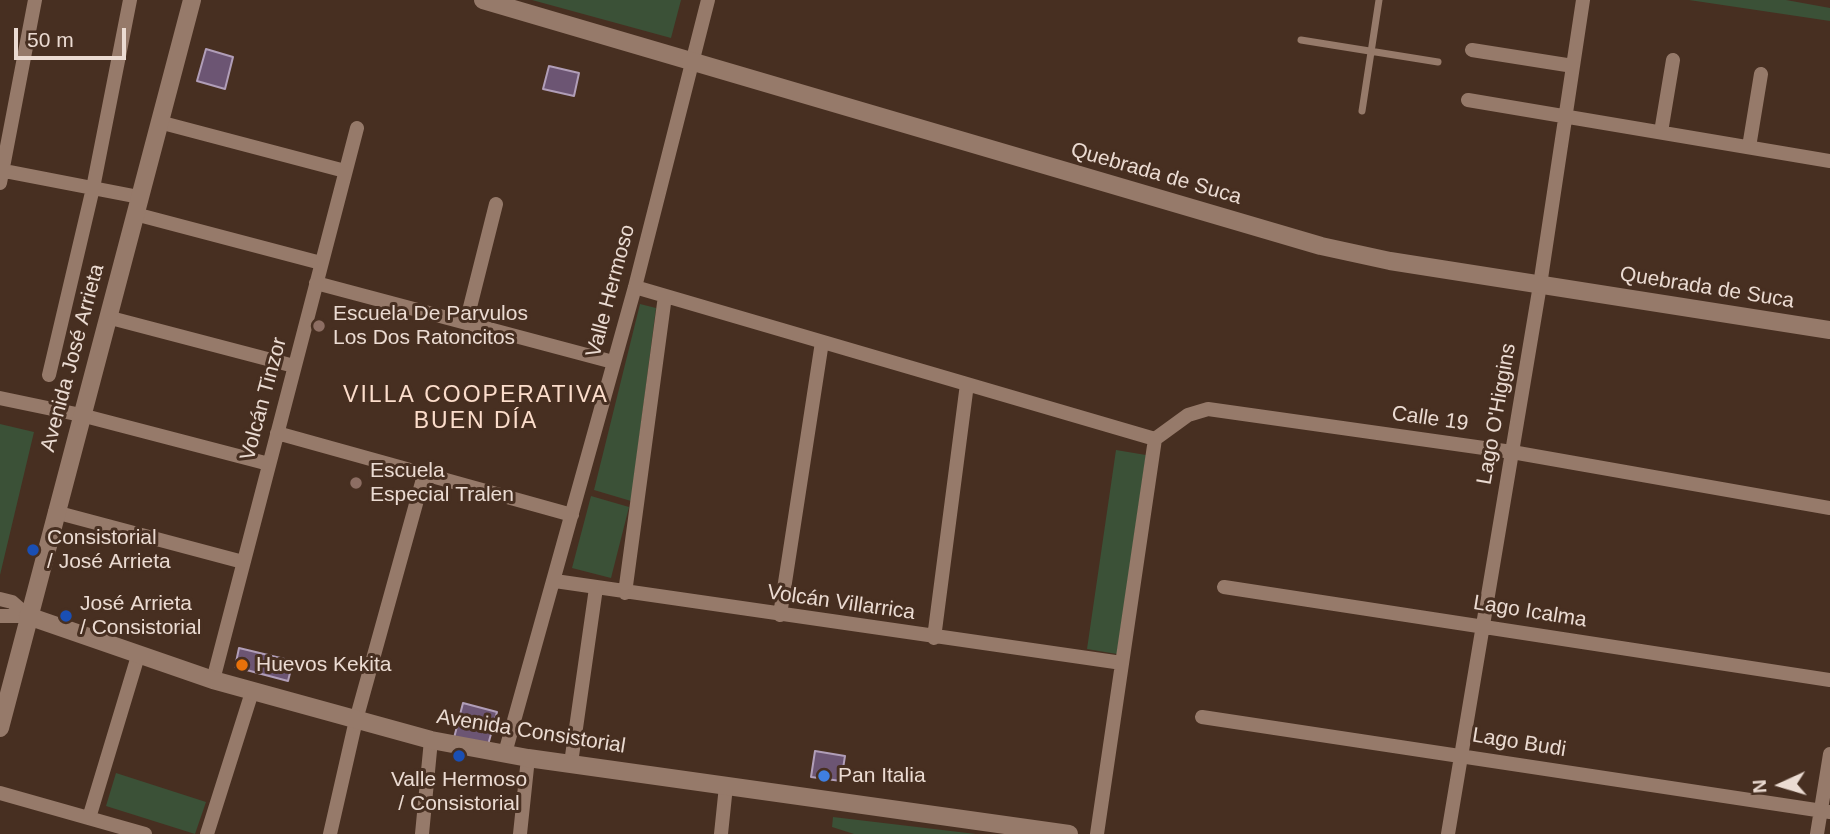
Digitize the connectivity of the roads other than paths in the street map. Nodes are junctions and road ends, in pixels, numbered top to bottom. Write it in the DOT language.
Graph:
graph roads {
  1 [pos="35,0"];
  2 [pos="130,0"];
  3 [pos="192,0"];
  4 [pos="483,0"];
  5 [pos="708,0"];
  6 [pos="1379,0"];
  7 [pos="1583,0"];
  8 [pos="1301,40"];
  9 [pos="1472,50"];
  10 [pos="1371,51"];
  11 [pos="1673,60"];
  12 [pos="692,62"];
  13 [pos="1438,62"];
  14 [pos="1573,66"];
  15 [pos="1761,74"];
  16 [pos="1468,100"];
  17 [pos="1362,111"];
  18 [pos="1565,116"];
  19 [pos="159,122"];
  20 [pos="356,128"];
  21 [pos="1661,132"];
  22 [pos="1749,147"];
  23 [pos="1830,161"];
  24 [pos="345,171"];
  25 [pos="1,175"];
  26 [pos="93,188"];
  27 [pos="496,204"];
  28 [pos="137,206"];
  29 [pos="321,263"];
  30 [pos="316,283"];
  31 [pos="1540,285"];
  32 [pos="635,287"];
  33 [pos="665,296"];
  34 [pos="107,317"];
  35 [pos="466,323"];
  36 [pos="1830,330"];
  37 [pos="821,342"];
  38 [pos="613,362"];
  39 [pos="294,366"];
  40 [pos="49,374"];
  41 [pos="967,384"];
  42 [pos="0,398"];
  43 [pos="81,415"];
  44 [pos="277,433"];
  45 [pos="1155,439"];
  46 [pos="1512,452"];
  47 [pos="269,464"];
  48 [pos="424,475"];
  49 [pos="1830,508"];
  50 [pos="55,513"];
  51 [pos="572,515"];
  52 [pos="243,562"];
  53 [pos="555,581"];
  54 [pos="1224,587"];
  55 [pos="596,588"];
  56 [pos="625,593"];
  57 [pos="0,599"];
  58 [pos="780,615"];
  59 [pos="0,616"];
  60 [pos="28,616"];
  61 [pos="1483,626"];
  62 [pos="934,638"];
  63 [pos="138,656"];
  64 [pos="1122,663"];
  65 [pos="213,680"];
  66 [pos="1830,680"];
  67 [pos="253,692"];
  68 [pos="1202,716"];
  69 [pos="356,720"];
  70 [pos="0,728"];
  71 [pos="431,740"];
  72 [pos="505,754"];
  73 [pos="1830,754"];
  74 [pos="1461,756"];
  75 [pos="528,758"];
  76 [pos="571,763"];
  77 [pos="726,786"];
  78 [pos="0,793"];
  79 [pos="1825,811"];
  80 [pos="89,818"];
  81 [pos="145,834"];
  82 [pos="207,834"];
  83 [pos="330,834"];
  84 [pos="422,834"];
  85 [pos="520,834"];
  86 [pos="721,834"];
  87 [pos="1069,834"];
  88 [pos="1097,834"];
  89 [pos="1448,834"];
  90 [pos="1817,834"];
  1 -- 25 [label="street"];
  2 -- 26 [label="street"];
  3 -- 19 [label="street, Avenida José Arrieta"];
  4 -- 12 [label="street, Quebrada de Suca"];
  5 -- 12 [label="street, Valle Hermoso"];
  6 -- 10 [label="lane"];
  7 -- 14 [label="street, Lago O'Higgins"];
  8 -- 10 [label="lane"];
  9 -- 14 [label="street"];
  10 -- 13 [label="lane"];
  10 -- 17 [label="lane"];
  11 -- 21 [label="street"];
  12 -- 31 [label="street, Quebrada de Suca"];
  12 -- 32 [label="street, Valle Hermoso"];
  14 -- 18 [label="street, Lago O'Higgins"];
  15 -- 22 [label="street"];
  16 -- 18 [label="street"];
  18 -- 21 [label="street"];
  18 -- 31 [label="street, Lago O'Higgins"];
  19 -- 24 [label="street"];
  19 -- 28 [label="street, Avenida José Arrieta"];
  20 -- 24 [label="street, Volcán Tinzor"];
  21 -- 22 [label="street"];
  22 -- 23 [label="street"];
  24 -- 29 [label="street, Volcán Tinzor"];
  25 -- 26 [label="street"];
  26 -- 28 [label="street"];
  26 -- 40 [label="street"];
  27 -- 35 [label="street"];
  28 -- 29 [label="street"];
  28 -- 34 [label="street, Avenida José Arrieta"];
  29 -- 30 [label="street, Volcán Tinzor"];
  30 -- 35 [label="street"];
  30 -- 39 [label="street, Volcán Tinzor"];
  31 -- 36 [label="street, Quebrada de Suca"];
  31 -- 46 [label="street, Lago O'Higgins"];
  32 -- 33 [label="street"];
  32 -- 38 [label="street, Valle Hermoso"];
  33 -- 37 [label="street"];
  33 -- 56 [label="street"];
  34 -- 39 [label="street"];
  34 -- 43 [label="street, Avenida José Arrieta"];
  35 -- 38 [label="street"];
  37 -- 41 [label="street"];
  37 -- 58 [label="street"];
  38 -- 51 [label="street, Valle Hermoso"];
  39 -- 44 [label="street, Volcán Tinzor"];
  41 -- 45 [label="street"];
  41 -- 62 [label="street"];
  42 -- 43 [label="street"];
  43 -- 47 [label="street"];
  43 -- 50 [label="street, Avenida José Arrieta"];
  44 -- 47 [label="street, Volcán Tinzor"];
  44 -- 48 [label="street"];
  45 -- 46 [label="street, Calle 19"];
  45 -- 64 [label="street"];
  46 -- 49 [label="street, Calle 19"];
  46 -- 61 [label="street, Lago O'Higgins"];
  47 -- 52 [label="street, Volcán Tinzor"];
  48 -- 51 [label="street"];
  48 -- 69 [label="street"];
  50 -- 52 [label="street"];
  50 -- 60 [label="street, Avenida José Arrieta"];
  51 -- 53 [label="street, Valle Hermoso"];
  52 -- 65 [label="street, Volcán Tinzor"];
  53 -- 55 [label="street, Volcán Villarrica"];
  53 -- 72 [label="street, Valle Hermoso"];
  54 -- 61 [label="street, Lago Icalma"];
  55 -- 56 [label="street, Volcán Villarrica"];
  55 -- 76 [label="street"];
  56 -- 58 [label="street, Volcán Villarrica"];
  57 -- 60 [label="street"];
  58 -- 62 [label="street, Volcán Villarrica"];
  59 -- 60 [label="street, Avenida Consistorial"];
  60 -- 63 [label="street, Avenida Consistorial"];
  60 -- 70 [label="street, Avenida José Arrieta"];
  61 -- 66 [label="street, Lago Icalma"];
  61 -- 74 [label="street, Lago O'Higgins"];
  62 -- 64 [label="street, Volcán Villarrica"];
  63 -- 65 [label="street, Avenida Consistorial"];
  63 -- 80 [label="street"];
  64 -- 88 [label="street"];
  65 -- 67 [label="street, Avenida Consistorial"];
  67 -- 69 [label="street, Avenida Consistorial"];
  67 -- 82 [label="street"];
  68 -- 74 [label="street, Lago Budi"];
  69 -- 71 [label="street, Avenida Consistorial"];
  69 -- 83 [label="street"];
  71 -- 72 [label="street, Avenida Consistorial"];
  71 -- 84 [label="street"];
  72 -- 75 [label="street, Avenida Consistorial"];
  73 -- 79 [label="street"];
  74 -- 79 [label="street, Lago Budi"];
  74 -- 89 [label="street, Lago O'Higgins"];
  75 -- 76 [label="street, Avenida Consistorial"];
  75 -- 85 [label="street"];
  76 -- 77 [label="street, Avenida Consistorial"];
  77 -- 86 [label="street"];
  77 -- 87 [label="street, Avenida Consistorial"];
  78 -- 80 [label="street"];
  79 -- 90 [label="street"];
  80 -- 81 [label="street"];
}
